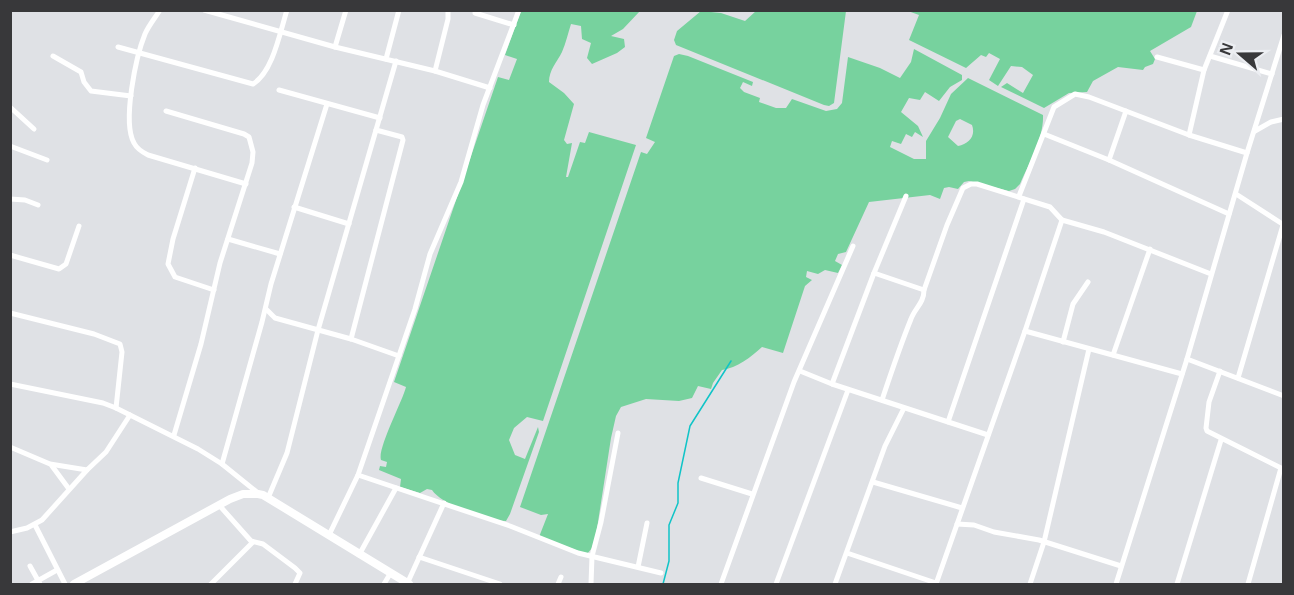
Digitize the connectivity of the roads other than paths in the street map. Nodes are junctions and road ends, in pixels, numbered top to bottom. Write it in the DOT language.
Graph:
graph roads {
  1 [pos="160,10"];
  2 [pos="204,10"];
  3 [pos="287,10"];
  4 [pos="346,10"];
  5 [pos="399,10"];
  6 [pos="448,10"];
  7 [pos="519,10"];
  8 [pos="1228,10"];
  9 [pos="476,13"];
  10 [pos="514,26"];
  11 [pos="281,31"];
  12 [pos="1284,35"];
  13 [pos="118,47"];
  14 [pos="335,47"];
  15 [pos="138,51"];
  16 [pos="53,56"];
  17 [pos="1210,56"];
  18 [pos="1157,57"];
  19 [pos="387,59"];
  20 [pos="396,61"];
  21 [pos="1204,70"];
  22 [pos="435,71"];
  23 [pos="1272,74"];
  24 [pos="490,88"];
  25 [pos="279,90"];
  26 [pos="131,96"];
  27 [pos="327,104"];
  28 [pos="10,107"];
  29 [pos="166,111"];
  30 [pos="1126,111"];
  31 [pos="380,118"];
  32 [pos="1284,119"];
  33 [pos="34,129"];
  34 [pos="376,130"];
  35 [pos="1255,131"];
  36 [pos="1044,134"];
  37 [pos="1189,135"];
  38 [pos="10,146"];
  39 [pos="1247,153"];
  40 [pos="47,160"];
  41 [pos="1109,160"];
  42 [pos="195,168"];
  43 [pos="246,184"];
  44 [pos="1236,194"];
  45 [pos="906,195"];
  46 [pos="1021,197"];
  47 [pos="10,199"];
  48 [pos="38,204"];
  49 [pos="294,207"];
  50 [pos="1229,213"];
  51 [pos="1062,220"];
  52 [pos="349,224"];
  53 [pos="1283,225"];
  54 [pos="79,226"];
  55 [pos="228,240"];
  56 [pos="853,246"];
  57 [pos="1150,249"];
  58 [pos="280,254"];
  59 [pos="10,255"];
  60 [pos="874,273"];
  61 [pos="1211,274"];
  62 [pos="1088,282"];
  63 [pos="214,290"];
  64 [pos="924,290"];
  65 [pos="266,309"];
  66 [pos="10,313"];
  67 [pos="276,318"];
  68 [pos="262,322"];
  69 [pos="318,330"];
  70 [pos="1025,331"];
  71 [pos="351,339"];
  72 [pos="1063,342"];
  73 [pos="1089,349"];
  74 [pos="1113,355"];
  75 [pos="399,356"];
  76 [pos="1187,359"];
  77 [pos="800,371"];
  78 [pos="1220,371"];
  79 [pos="1182,374"];
  80 [pos="1238,378"];
  81 [pos="10,384"];
  82 [pos="832,384"];
  83 [pos="848,390"];
  84 [pos="1284,396"];
  85 [pos="882,400"];
  86 [pos="116,408"];
  87 [pos="904,408"];
  88 [pos="130,415"];
  89 [pos="948,422"];
  90 [pos="618,433"];
  91 [pos="174,435"];
  92 [pos="988,435"];
  93 [pos="1221,440"];
  94 [pos="10,447"];
  95 [pos="222,464"];
  96 [pos="50,465"];
  97 [pos="1282,468"];
  98 [pos="87,470"];
  99 [pos="358,475"];
  100 [pos="701,478"];
  101 [pos="873,482"];
  102 [pos="396,488"];
  103 [pos="69,489"];
  104 [pos="258,494"];
  105 [pos="752,494"];
  106 [pos="268,498"];
  107 [pos="444,503"];
  108 [pos="219,505"];
  109 [pos="962,508"];
  110 [pos="647,524"];
  111 [pos="957,524"];
  112 [pos="35,525"];
  113 [pos="10,532"];
  114 [pos="329,535"];
  115 [pos="253,542"];
  116 [pos="1044,542"];
  117 [pos="847,553"];
  118 [pos="359,555"];
  119 [pos="419,556"];
  120 [pos="591,556"];
  121 [pos="30,566"];
  122 [pos="1121,566"];
  123 [pos="638,567"];
  124 [pos="57,570"];
  125 [pos="661,573"];
  126 [pos="390,574"];
  127 [pos="561,577"];
  128 [pos="36,583"];
  129 [pos="408,584"];
  130 [pos="936,584"];
  131 [pos="65,585"];
  132 [pos="74,585"];
  133 [pos="211,585"];
  134 [pos="295,585"];
  135 [pos="384,585"];
  136 [pos="500,585"];
  137 [pos="558,585"];
  138 [pos="591,585"];
  139 [pos="721,585"];
  140 [pos="776,585"];
  141 [pos="836,585"];
  142 [pos="1030,585"];
  143 [pos="1116,585"];
  144 [pos="1177,585"];
  145 [pos="1248,585"];
  1 -- 15 [label="street"];
  2 -- 11 [label="street"];
  3 -- 11 [label="street"];
  4 -- 14 [label="street"];
  5 -- 19 [label="street"];
  6 -- 22 [label="street"];
  7 -- 10 [label="street"];
  8 -- 17 [label="street"];
  9 -- 10 [label="street"];
  10 -- 24 [label="street"];
  11 -- 14 [label="street"];
  11 -- 15 [label="street"];
  12 -- 23 [label="street"];
  13 -- 15 [label="street"];
  14 -- 19 [label="street"];
  15 -- 26 [label="street"];
  16 -- 26 [label="street"];
  17 -- 21 [label="street"];
  17 -- 23 [label="street"];
  18 -- 21 [label="street"];
  19 -- 20 [label="street"];
  20 -- 22 [label="street"];
  20 -- 31 [label="street"];
  21 -- 37 [label="street"];
  22 -- 24 [label="street"];
  23 -- 35 [label="street"];
  24 -- 75 [label="street"];
  25 -- 27 [label="street"];
  26 -- 42 [label="street"];
  27 -- 31 [label="street"];
  27 -- 49 [label="street"];
  28 -- 33 [label="street"];
  29 -- 43 [label="street"];
  30 -- 36 [label="street"];
  30 -- 37 [label="street"];
  30 -- 41 [label="street"];
  31 -- 34 [label="street"];
  32 -- 35 [label="street"];
  34 -- 52 [label="street"];
  34 -- 71 [label="street"];
  35 -- 39 [label="street"];
  36 -- 41 [label="street"];
  36 -- 46 [label="street"];
  37 -- 39 [label="street"];
  38 -- 40 [label="street"];
  39 -- 44 [label="street"];
  41 -- 50 [label="street"];
  42 -- 43 [label="street"];
  42 -- 63 [label="street"];
  43 -- 55 [label="street"];
  44 -- 50 [label="street"];
  44 -- 53 [label="street"];
  45 -- 60 [label="street"];
  46 -- 51 [label="street"];
  46 -- 64 [label="street"];
  46 -- 89 [label="street"];
  47 -- 48 [label="street"];
  49 -- 52 [label="street"];
  49 -- 58 [label="street"];
  50 -- 61 [label="street"];
  51 -- 57 [label="street"];
  51 -- 70 [label="street"];
  52 -- 69 [label="street"];
  53 -- 80 [label="street"];
  54 -- 59 [label="street"];
  55 -- 58 [label="street"];
  55 -- 63 [label="street"];
  56 -- 77 [label="street"];
  57 -- 61 [label="street"];
  57 -- 74 [label="street"];
  58 -- 65 [label="street"];
  60 -- 64 [label="street"];
  60 -- 82 [label="street"];
  61 -- 76 [label="street"];
  62 -- 72 [label="street"];
  63 -- 91 [label="street"];
  64 -- 85 [label="street"];
  65 -- 67 [label="street"];
  65 -- 68 [label="street"];
  66 -- 86 [label="street"];
  67 -- 68 [label="street"];
  67 -- 69 [label="street"];
  68 -- 95 [label="street"];
  69 -- 71 [label="street"];
  69 -- 106 [label="street"];
  70 -- 72 [label="street"];
  70 -- 92 [label="street"];
  71 -- 75 [label="street"];
  72 -- 73 [label="street"];
  73 -- 74 [label="street"];
  73 -- 116 [label="street"];
  74 -- 79 [label="street"];
  75 -- 99 [label="street"];
  76 -- 78 [label="street"];
  76 -- 79 [label="street"];
  77 -- 82 [label="street"];
  77 -- 105 [label="street"];
  78 -- 80 [label="street"];
  78 -- 93 [label="street"];
  79 -- 122 [label="street"];
  80 -- 84 [label="street"];
  81 -- 86 [label="street"];
  82 -- 83 [label="street"];
  83 -- 85 [label="street"];
  83 -- 140 [label="street"];
  85 -- 87 [label="street"];
  86 -- 88 [label="street"];
  87 -- 89 [label="street"];
  87 -- 101 [label="street"];
  88 -- 91 [label="street"];
  88 -- 98 [label="street"];
  89 -- 92 [label="street"];
  90 -- 120 [label="street"];
  91 -- 95 [label="street"];
  92 -- 109 [label="street"];
  93 -- 97 [label="street"];
  93 -- 144 [label="street"];
  94 -- 96 [label="street"];
  95 -- 104 [label="street"];
  96 -- 98 [label="street"];
  96 -- 103 [label="street"];
  97 -- 145 [label="street"];
  98 -- 103 [label="street"];
  99 -- 102 [label="street"];
  99 -- 114 [label="street"];
  100 -- 105 [label="street"];
  101 -- 109 [label="street"];
  101 -- 117 [label="street"];
  102 -- 107 [label="street"];
  102 -- 118 [label="street"];
  103 -- 112 [label="street"];
  104 -- 106 [label="street"];
  104 -- 108 [label="street"];
  105 -- 139 [label="street"];
  106 -- 114 [label="street"];
  107 -- 119 [label="street"];
  107 -- 120 [label="street"];
  108 -- 115 [label="street"];
  108 -- 132 [label="street"];
  109 -- 111 [label="street"];
  110 -- 123 [label="street"];
  111 -- 116 [label="street"];
  111 -- 130 [label="street"];
  112 -- 113 [label="street"];
  112 -- 124 [label="street"];
  114 -- 118 [label="street"];
  115 -- 133 [label="street"];
  115 -- 134 [label="street"];
  116 -- 122 [label="street"];
  116 -- 142 [label="street"];
  117 -- 130 [label="street"];
  117 -- 141 [label="street"];
  118 -- 126 [label="street"];
  119 -- 129 [label="street"];
  119 -- 136 [label="street"];
  120 -- 123 [label="street"];
  120 -- 138 [label="street"];
  121 -- 128 [label="street"];
  122 -- 143 [label="street"];
  123 -- 125 [label="street"];
  124 -- 128 [label="street"];
  124 -- 131 [label="street"];
  126 -- 129 [label="street"];
  126 -- 135 [label="street"];
  127 -- 137 [label="street"];
}
